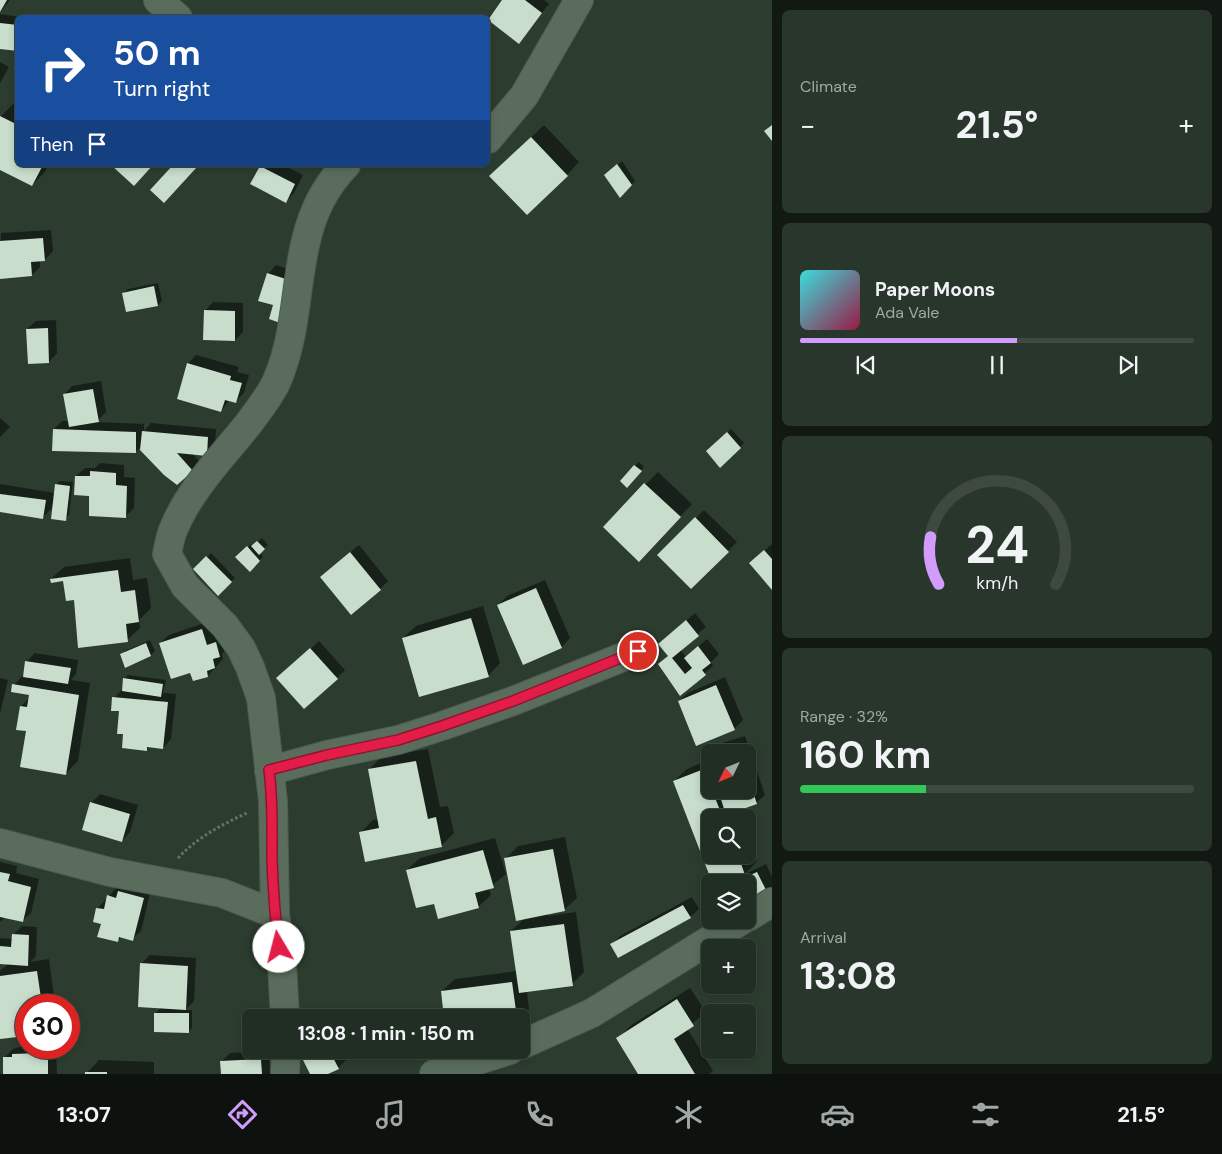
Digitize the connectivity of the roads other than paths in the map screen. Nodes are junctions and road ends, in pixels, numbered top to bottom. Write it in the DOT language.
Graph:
graph roads {
  1 [pos="158,0"];
  2 [pos="579,0"];
  3 [pos="175,15"];
  4 [pos="490,138"];
  5 [pos="344,167"];
  6 [pos="638,651"];
  7 [pos="269,770"];
  8 [pos="0,843"];
  9 [pos="772,902"];
  10 [pos="756,912"];
  11 [pos="275,914"];
  12 [pos="727,929"];
  13 [pos="284,1009"];
  14 [pos="530,1042"];
  15 [pos="286,1059"];
  16 [pos="482,1059"];
  17 [pos="286,1074"];
  18 [pos="434,1074"];
  1 -- 3 [label="street"];
  2 -- 4 [label="street"];
  5 -- 7 [label="street"];
  6 -- 7 [label="street"];
  7 -- 11 [label="street"];
  8 -- 11 [label="street"];
  9 -- 10 [label="street"];
  11 -- 13 [label="street"];
  12 -- 14 [label="street"];
  15 -- 17 [label="street"];
  16 -- 18 [label="street"];
}
